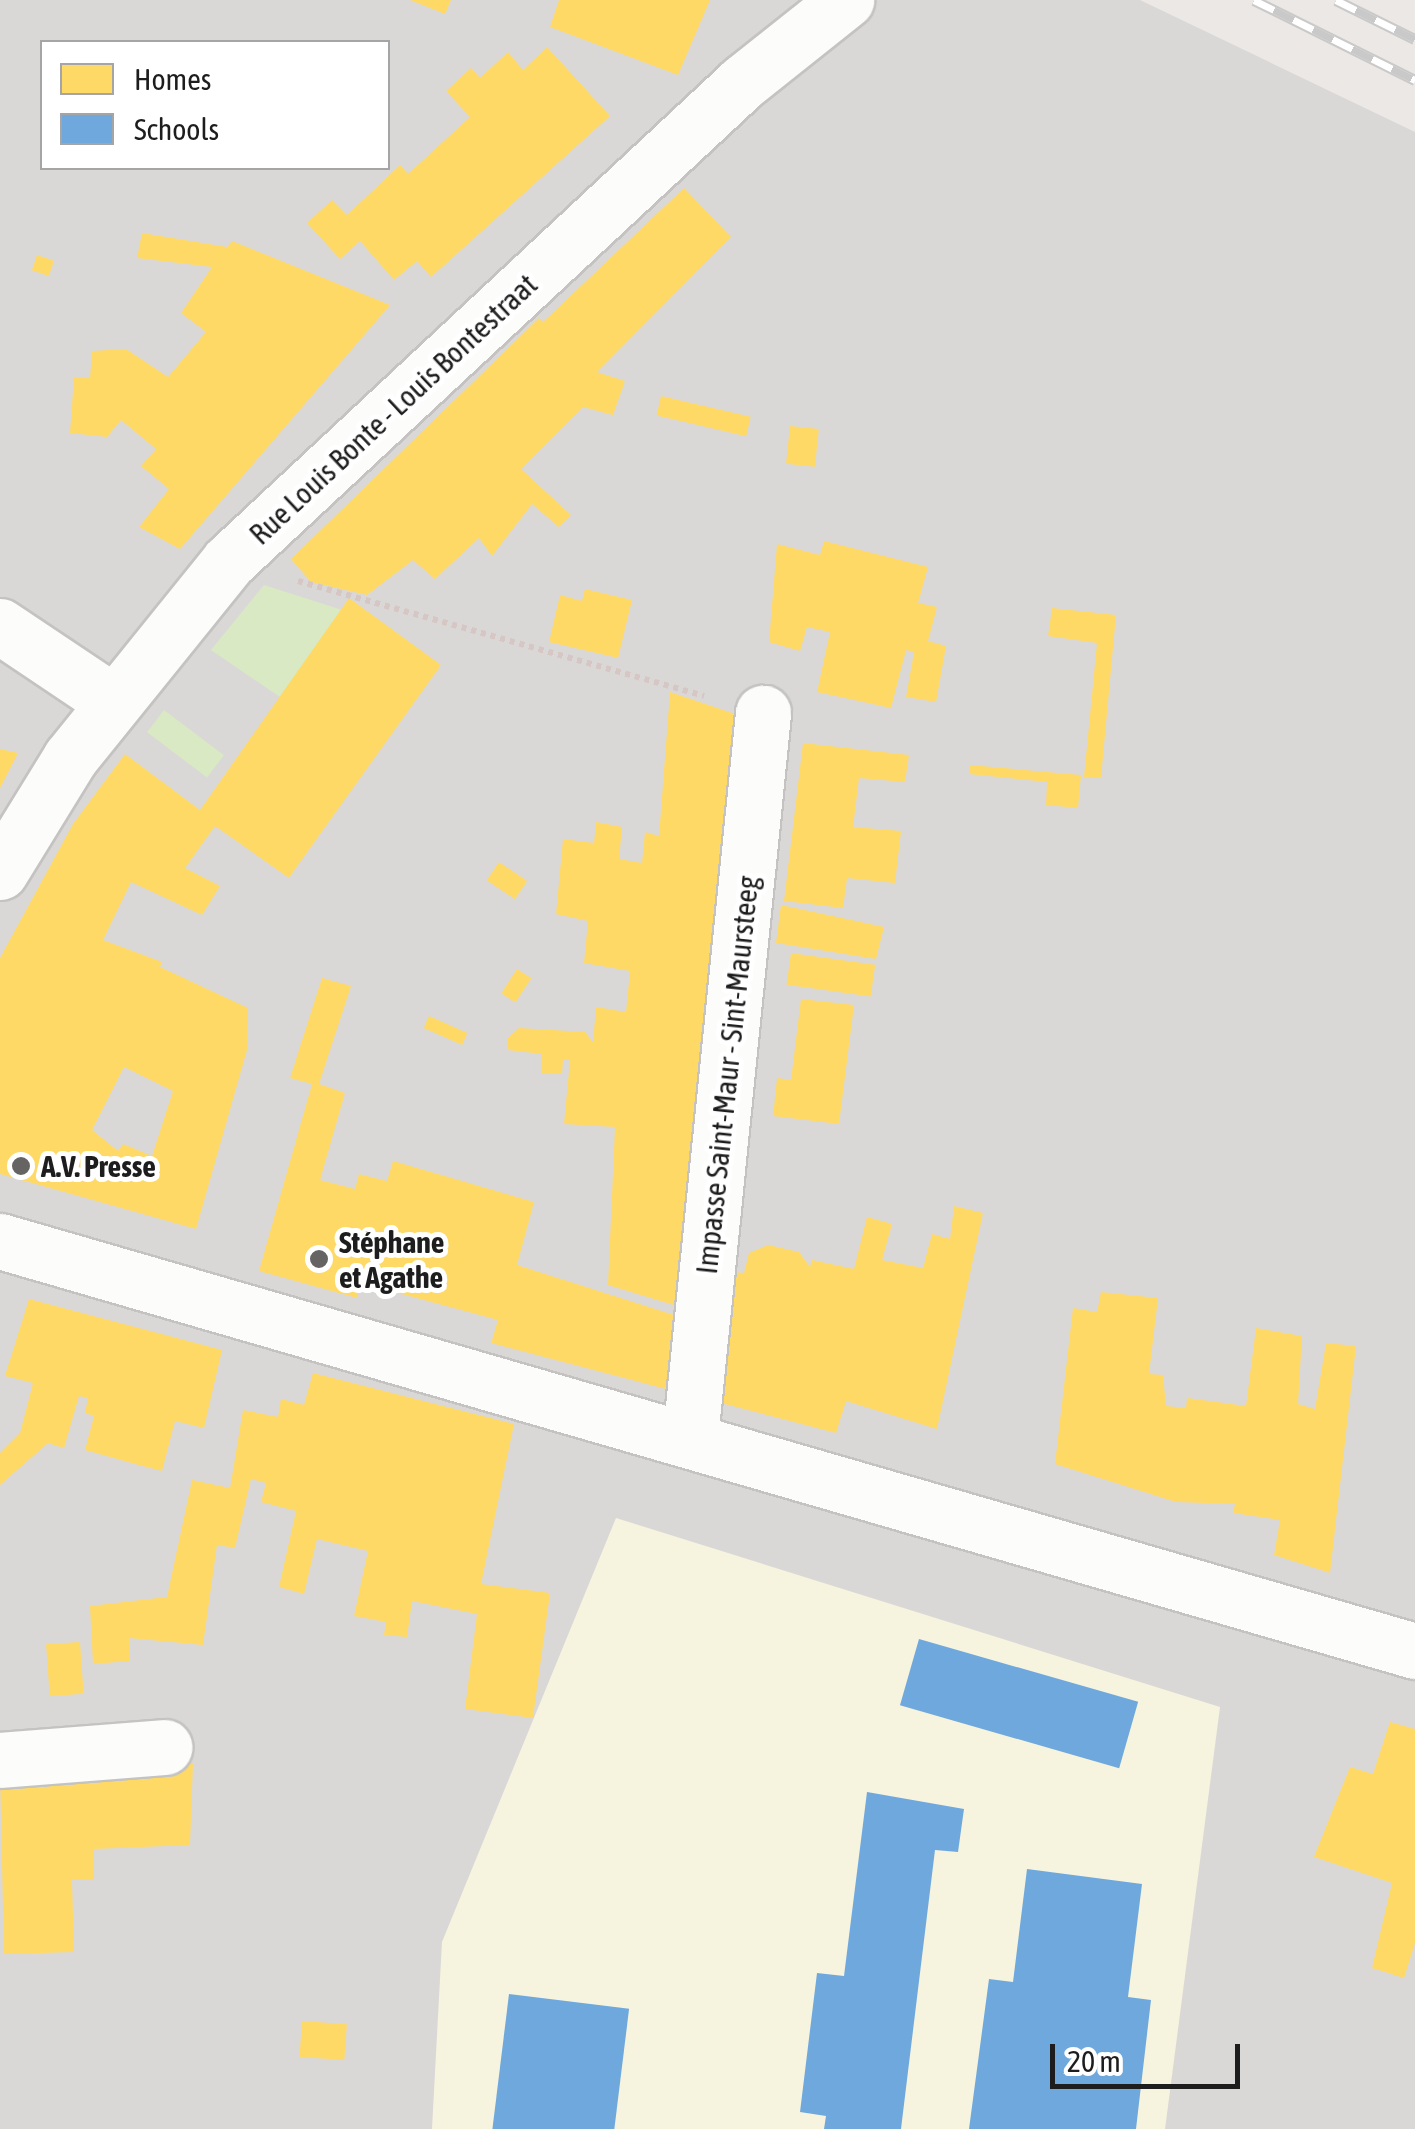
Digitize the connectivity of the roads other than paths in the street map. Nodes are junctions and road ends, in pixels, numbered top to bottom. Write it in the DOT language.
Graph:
graph roads {
  1 [pos="846,0"];
  2 [pos="0,626"];
  3 [pos="112,701"];
  4 [pos="763,713"];
  5 [pos="0,872"];
  6 [pos="0,1241"];
  7 [pos="690,1437"];
  8 [pos="1415,1651"];
  9 [pos="164,1748"];
  10 [pos="0,1760"];
  1 -- 3 [label="street, Rue Louis Bonte - Louis Bontestraat"];
  2 -- 3 [label="street"];
  3 -- 5 [label="street, Rue Louis Bonte - Louis Bontestraat"];
  4 -- 7 [label="street, Impasse Saint-Maur - Sint-Maursteeg"];
  6 -- 7 [label="street"];
  7 -- 8 [label="street"];
  9 -- 10 [label="street"];
}
